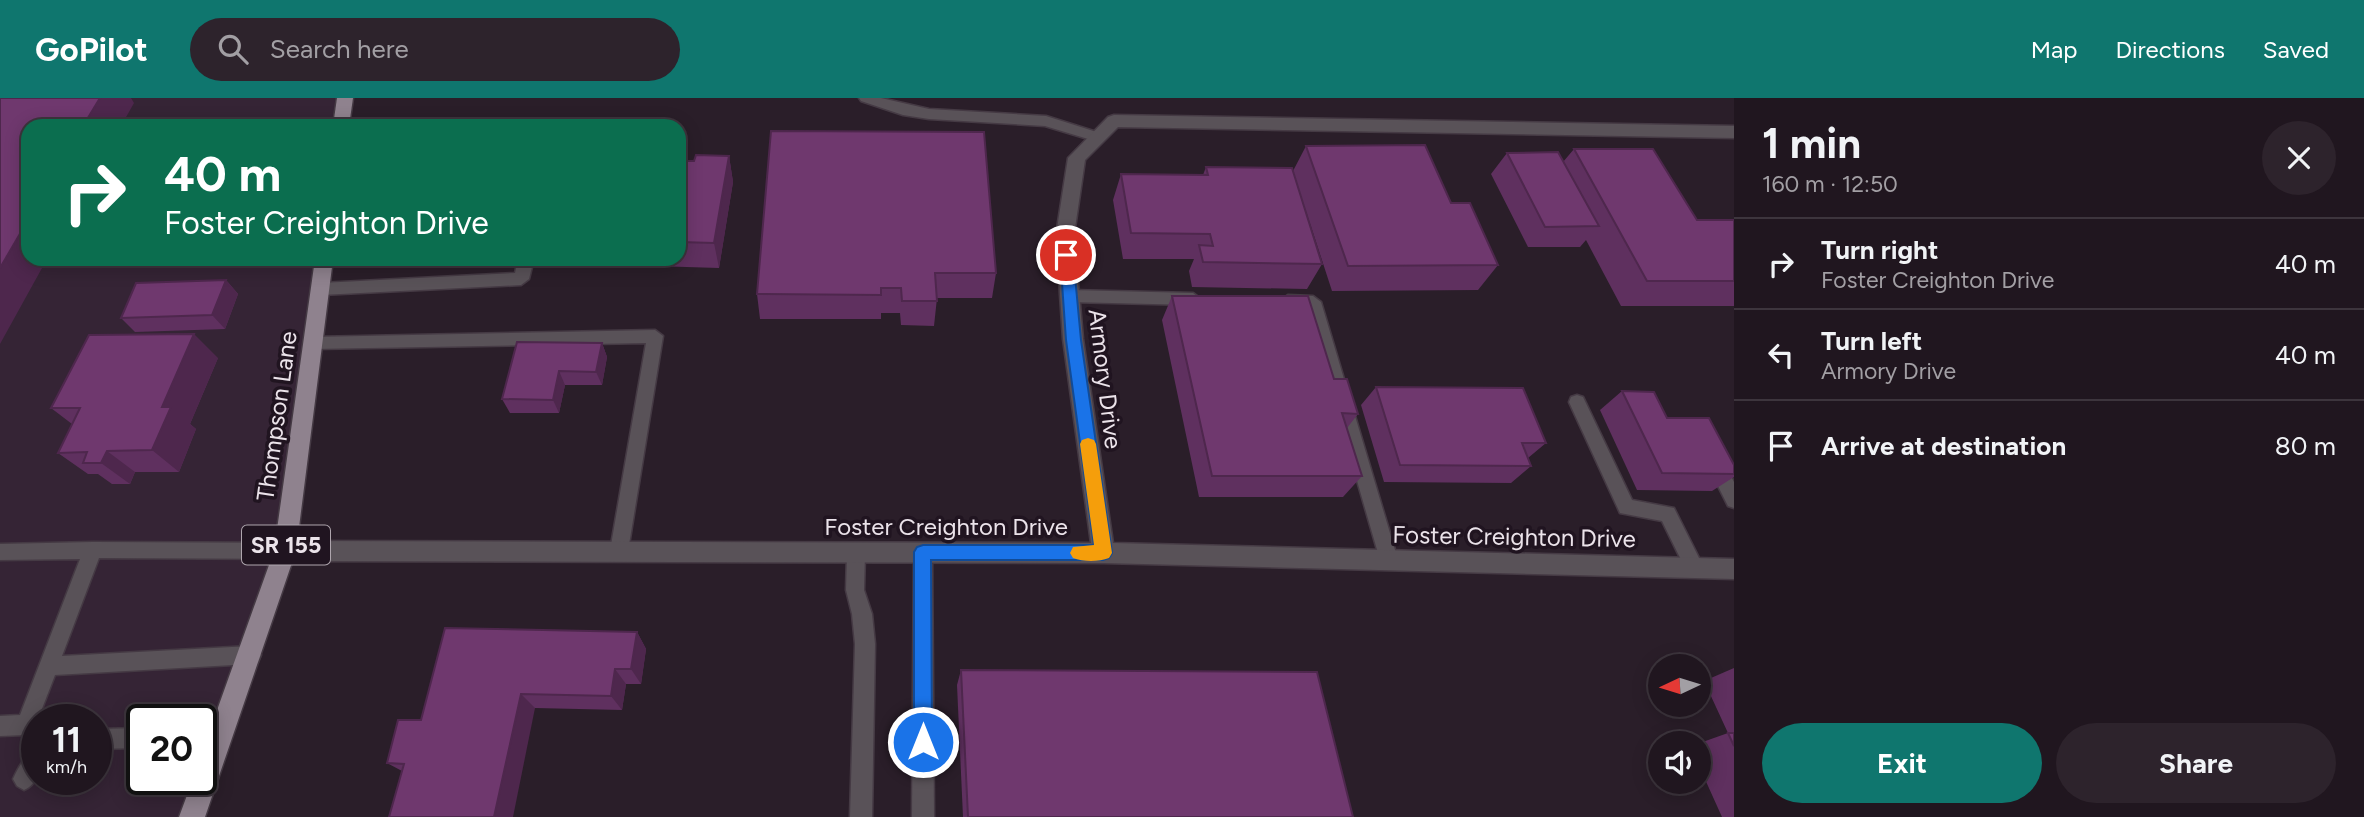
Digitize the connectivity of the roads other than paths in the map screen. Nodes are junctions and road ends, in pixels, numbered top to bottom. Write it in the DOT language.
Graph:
graph roads {
  1 [pos="345,98"];
  2 [pos="866,98"];
  3 [pos="342,119"];
  4 [pos="1734,132"];
  5 [pos="1098,137"];
  6 [pos="323,266"];
  7 [pos="524,266"];
  8 [pos="321,289"];
  9 [pos="1070,296"];
  10 [pos="1205,299"];
  11 [pos="1272,301"];
  12 [pos="313,343"];
  13 [pos="1577,402"];
  14 [pos="1720,472"];
  15 [pos="1734,500"];
  16 [pos="93,550"];
  17 [pos="285,551"];
  18 [pos="619,551"];
  19 [pos="0,552"];
  20 [pos="923,552"];
  21 [pos="1103,553"];
  22 [pos="856,554"];
  23 [pos="1389,560"];
  24 [pos="1695,568"];
  25 [pos="1734,569"];
  26 [pos="251,655"];
  27 [pos="48,666"];
  28 [pos="0,726"];
  29 [pos="217,726"];
  30 [pos="197,795"];
  31 [pos="192,817"];
  32 [pos="861,817"];
  33 [pos="923,817"];
  1 -- 3 [label="main road"];
  2 -- 5 [label="lane"];
  4 -- 5 [label="street, Armory Drive"];
  5 -- 9 [label="street, Armory Drive"];
  6 -- 8 [label="main road, Thompson Lane / SR 155"];
  7 -- 8 [label="lane"];
  8 -- 12 [label="main road, Thompson Lane / SR 155"];
  9 -- 10 [label="lane"];
  9 -- 21 [label="street, Armory Drive"];
  11 -- 23 [label="lane"];
  12 -- 17 [label="main road, Thompson Lane / SR 155"];
  12 -- 18 [label="lane"];
  13 -- 24 [label="lane"];
  14 -- 15 [label="lane"];
  16 -- 17 [label="lane"];
  16 -- 19 [label="lane"];
  16 -- 27 [label="lane"];
  17 -- 18 [label="street, Foster Creighton Drive"];
  17 -- 26 [label="main road, Thompson Lane / SR 155"];
  18 -- 22 [label="street, Foster Creighton Drive"];
  20 -- 21 [label="street, Foster Creighton Drive"];
  20 -- 22 [label="street, Foster Creighton Drive"];
  20 -- 33 [label="lane"];
  21 -- 23 [label="street, Foster Creighton Drive"];
  22 -- 32 [label="lane"];
  23 -- 24 [label="street, Foster Creighton Drive"];
  24 -- 25 [label="street, Foster Creighton Drive"];
  26 -- 27 [label="lane"];
  26 -- 29 [label="main road, Thompson Lane / SR 155"];
  27 -- 28 [label="lane"];
  30 -- 31 [label="main road, Thompson Lane / SR 155"];
}
